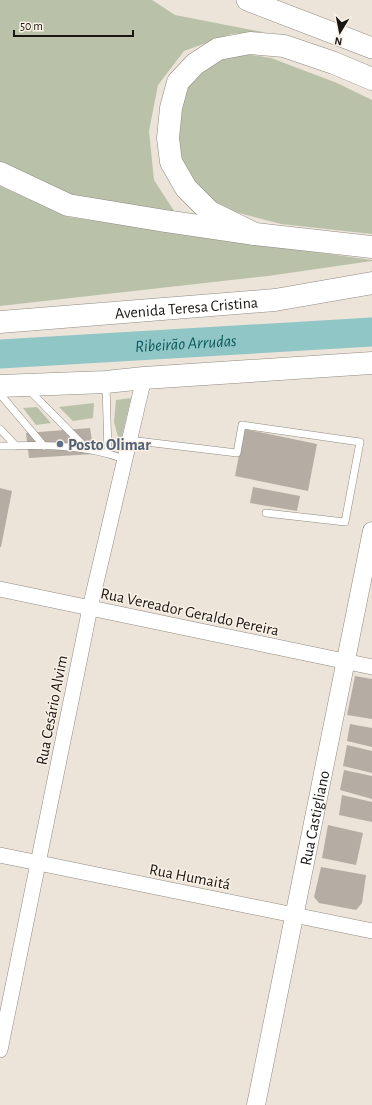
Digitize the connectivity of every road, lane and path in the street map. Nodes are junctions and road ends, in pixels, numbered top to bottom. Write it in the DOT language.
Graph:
graph roads {
  1 [pos="248,0"];
  2 [pos="372,48"];
  3 [pos="372,79"];
  4 [pos="0,172"];
  5 [pos="255,234"];
  6 [pos="372,248"];
  7 [pos="372,283"];
  8 [pos="0,322"];
  9 [pos="372,363"];
  10 [pos="144,378"];
  11 [pos="106,382"];
  12 [pos="25,385"];
  13 [pos="0,386"];
  14 [pos="0,394"];
  15 [pos="0,429"];
  16 [pos="129,440"];
  17 [pos="0,446"];
  18 [pos="16,446"];
  19 [pos="44,446"];
  20 [pos="87,449"];
  21 [pos="108,453"];
  22 [pos="124,459"];
  23 [pos="266,513"];
  24 [pos="372,531"];
  25 [pos="0,589"];
  26 [pos="90,608"];
  27 [pos="345,661"];
  28 [pos="372,667"];
  29 [pos="0,855"];
  30 [pos="38,864"];
  31 [pos="295,916"];
  32 [pos="372,931"];
  33 [pos="0,1050"];
  34 [pos="256,1105"];
  1 -- 2 [label="main road"];
  3 -- 5 [label="highway"];
  4 -- 5 [label="highway"];
  5 -- 6 [label="highway"];
  7 -- 8 [label="highway, Avenida Teresa Cristina"];
  9 -- 10 [label="highway"];
  10 -- 11 [label="highway"];
  10 -- 16 [label="street, Rua Cesário Alvim"];
  11 -- 12 [label="highway"];
  11 -- 21 [label="lane"];
  12 -- 13 [label="highway"];
  12 -- 20 [label="lane"];
  14 -- 19 [label="lane"];
  15 -- 18 [label="lane"];
  16 -- 22 [label="street, Rua Cesário Alvim"];
  16 -- 23 [label="lane"];
  17 -- 18 [label="lane"];
  18 -- 19 [label="lane"];
  19 -- 20 [label="lane"];
  20 -- 21 [label="lane"];
  21 -- 22 [label="lane"];
  22 -- 26 [label="street, Rua Cesário Alvim"];
  24 -- 27 [label="street, Rua Castigliano"];
  25 -- 26 [label="street, Rua Vereador Geraldo Pereira"];
  26 -- 27 [label="street, Rua Vereador Geraldo Pereira"];
  26 -- 30 [label="street, Rua Cesário Alvim"];
  27 -- 28 [label="street, Rua Vereador Geraldo Pereira"];
  27 -- 31 [label="street, Rua Castigliano"];
  29 -- 30 [label="street, Rua Humaitá"];
  30 -- 31 [label="street, Rua Humaitá"];
  30 -- 33 [label="street, Rua Cesário Alvim"];
  31 -- 32 [label="street, Rua Humaitá"];
  31 -- 34 [label="street, Rua Castigliano"];
}
